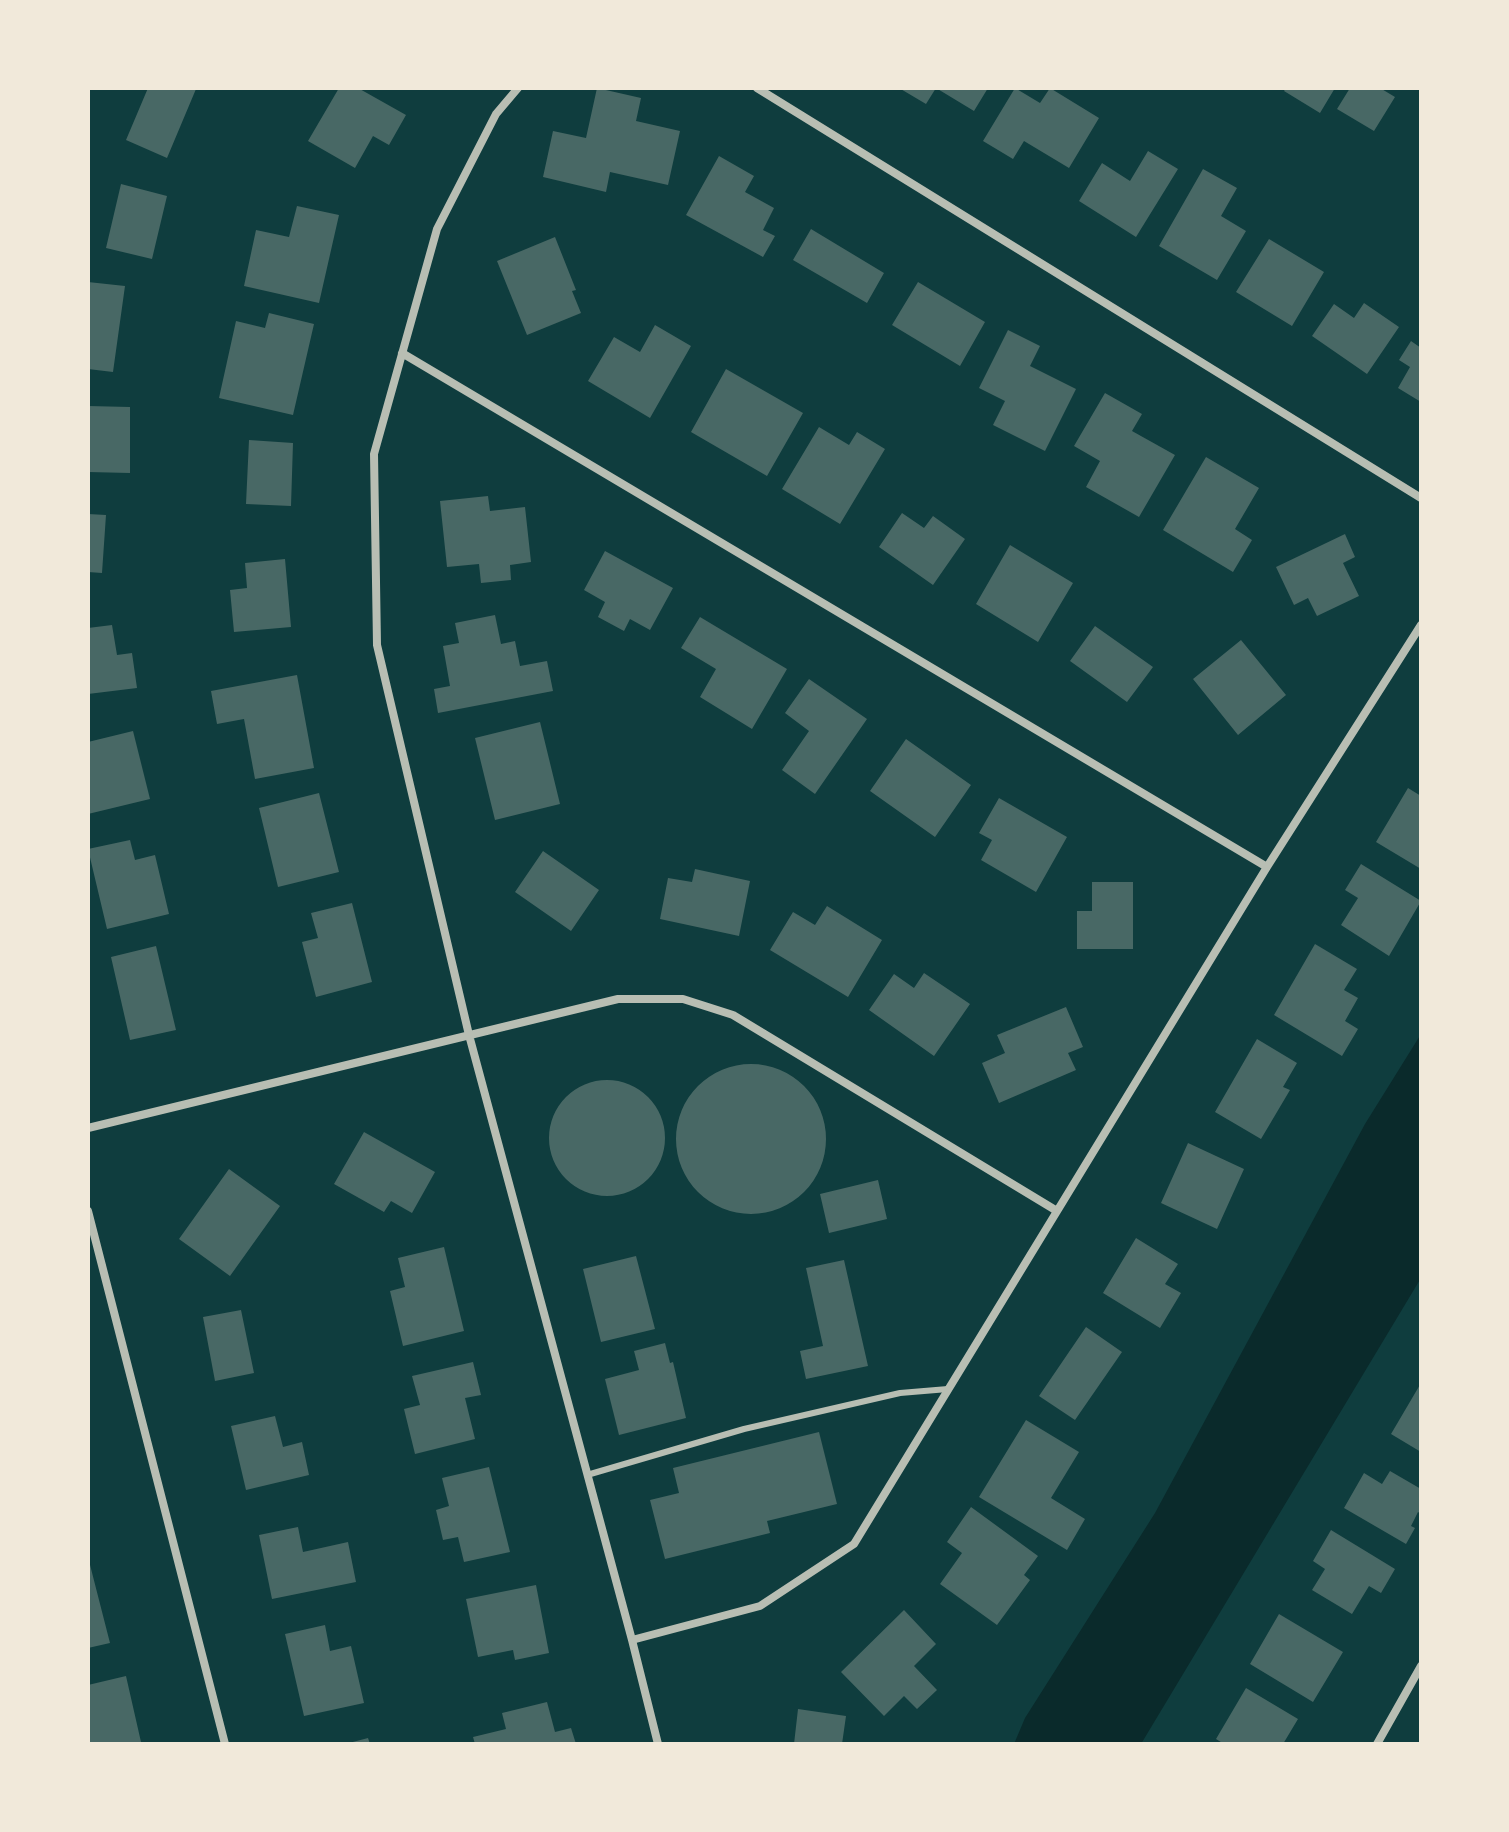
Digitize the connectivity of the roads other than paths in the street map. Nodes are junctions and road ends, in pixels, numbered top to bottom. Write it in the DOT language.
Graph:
graph roads {
  1 [pos="518,88"];
  2 [pos="757,88"];
  3 [pos="402,353"];
  4 [pos="1421,498"];
  5 [pos="1421,625"];
  6 [pos="1267,867"];
  7 [pos="469,1035"];
  8 [pos="88,1128"];
  9 [pos="88,1211"];
  10 [pos="1057,1211"];
  11 [pos="948,1389"];
  12 [pos="587,1475"];
  13 [pos="632,1640"];
  14 [pos="1421,1666"];
  15 [pos="225,1744"];
  16 [pos="658,1744"];
  17 [pos="1377,1744"];
  1 -- 3 [label="street"];
  2 -- 4 [label="street"];
  3 -- 6 [label="street"];
  3 -- 7 [label="street"];
  5 -- 6 [label="street"];
  6 -- 10 [label="street"];
  7 -- 8 [label="street"];
  7 -- 10 [label="street"];
  7 -- 12 [label="street"];
  9 -- 15 [label="street"];
  10 -- 11 [label="street"];
  11 -- 12 [label="lane"];
  11 -- 13 [label="street"];
  12 -- 13 [label="street"];
  13 -- 16 [label="street"];
  14 -- 17 [label="street"];
}
